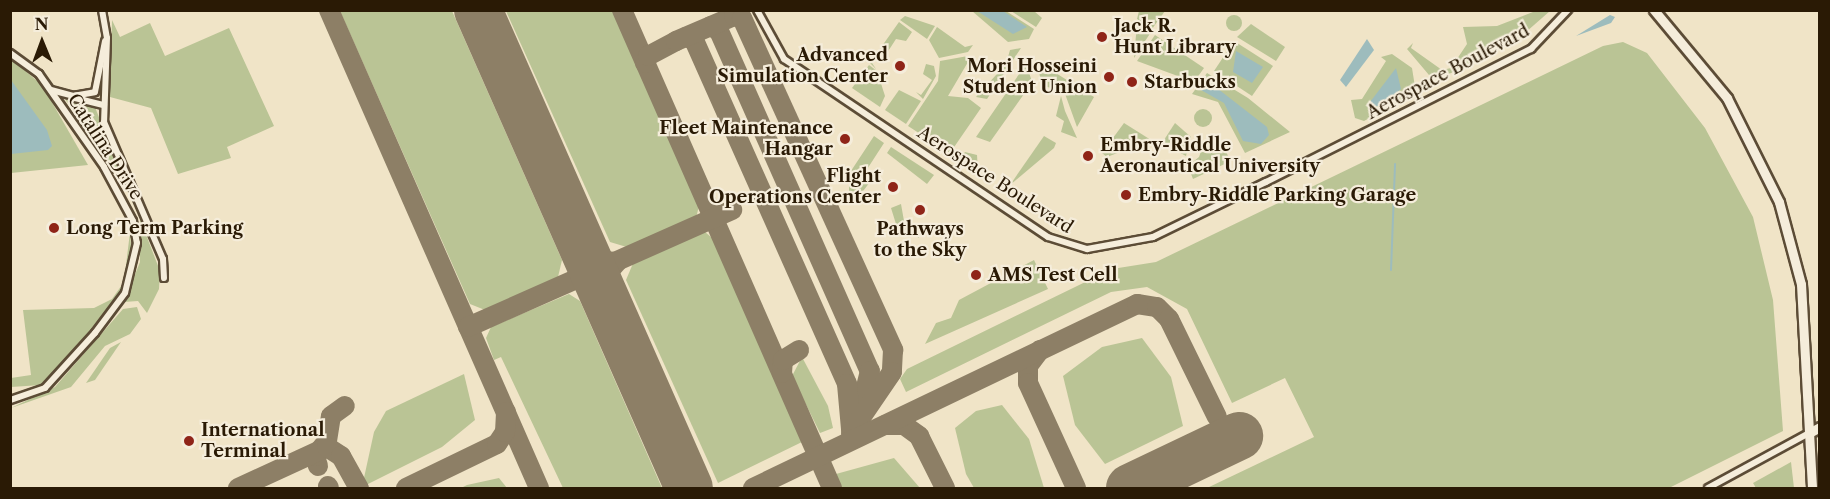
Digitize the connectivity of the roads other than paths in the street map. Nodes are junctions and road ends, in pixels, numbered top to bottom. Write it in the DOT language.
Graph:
graph roads {
  1 [pos="102,10"];
  2 [pos="757,10"];
  3 [pos="1568,10"];
  4 [pos="1654,10"];
  5 [pos="107,38"];
  6 [pos="10,53"];
  7 [pos="51,90"];
  8 [pos="73,96"];
  9 [pos="104,105"];
  10 [pos="164,278"];
  11 [pos="10,400"];
  12 [pos="1820,427"];
  13 [pos="1809,433"];
  14 [pos="1708,489"];
  15 [pos="1812,489"];
  1 -- 5 [label="street"];
  2 -- 3 [label="street, Aerospace Boulevard"];
  4 -- 13 [label="main road"];
  5 -- 8 [label="street"];
  5 -- 9 [label="street"];
  6 -- 7 [label="street, Catalina Drive"];
  7 -- 8 [label="street"];
  7 -- 11 [label="street, Catalina Drive"];
  8 -- 9 [label="street"];
  9 -- 10 [label="street"];
  12 -- 13 [label="main road"];
  13 -- 14 [label="street"];
  13 -- 15 [label="main road"];
}
